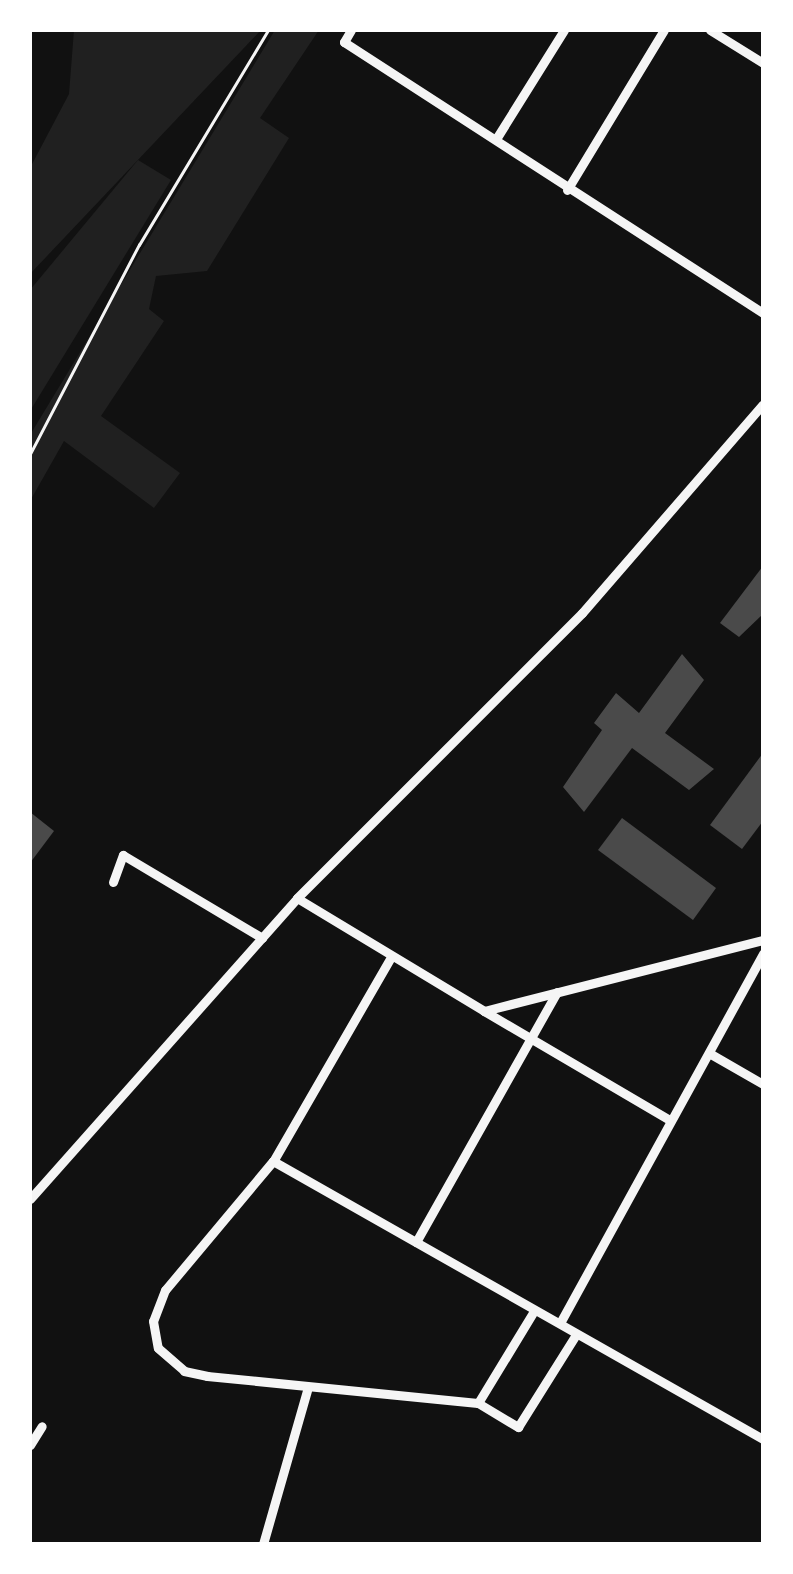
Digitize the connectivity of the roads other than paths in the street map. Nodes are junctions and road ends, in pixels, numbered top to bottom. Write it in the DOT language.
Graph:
graph roads {
  1 [pos="351,30"];
  2 [pos="564,30"];
  3 [pos="664,30"];
  4 [pos="710,30"];
  5 [pos="763,63"];
  6 [pos="496,139"];
  7 [pos="568,190"];
  8 [pos="763,313"];
  9 [pos="763,404"];
  10 [pos="113,882"];
  11 [pos="298,898"];
  12 [pos="262,938"];
  13 [pos="763,940"];
  14 [pos="763,953"];
  15 [pos="391,957"];
  16 [pos="557,992"];
  17 [pos="484,1011"];
  18 [pos="529,1042"];
  19 [pos="709,1053"];
  20 [pos="763,1084"];
  21 [pos="670,1120"];
  22 [pos="273,1161"];
  23 [pos="30,1199"];
  24 [pos="416,1242"];
  25 [pos="534,1310"];
  26 [pos="560,1323"];
  27 [pos="574,1336"];
  28 [pos="308,1387"];
  29 [pos="478,1403"];
  30 [pos="42,1426"];
  31 [pos="763,1439"];
  32 [pos="30,1446"];
  33 [pos="263,1544"];
  1 -- 6 [label="street"];
  2 -- 6 [label="street"];
  3 -- 7 [label="street"];
  4 -- 5 [label="street"];
  6 -- 7 [label="street"];
  7 -- 8 [label="street"];
  9 -- 11 [label="street"];
  10 -- 12 [label="street"];
  11 -- 12 [label="street"];
  11 -- 15 [label="street"];
  12 -- 23 [label="street"];
  13 -- 16 [label="street"];
  14 -- 19 [label="street"];
  15 -- 17 [label="street"];
  15 -- 22 [label="street"];
  16 -- 17 [label="street"];
  16 -- 18 [label="street"];
  17 -- 18 [label="street"];
  18 -- 21 [label="street"];
  18 -- 24 [label="street"];
  19 -- 20 [label="street"];
  19 -- 21 [label="street"];
  21 -- 26 [label="street"];
  22 -- 24 [label="street"];
  22 -- 28 [label="street"];
  24 -- 25 [label="street"];
  25 -- 26 [label="street"];
  25 -- 29 [label="street"];
  26 -- 27 [label="street"];
  27 -- 29 [label="street"];
  27 -- 31 [label="street"];
  28 -- 29 [label="street"];
  28 -- 33 [label="street"];
  30 -- 32 [label="street"];
}
